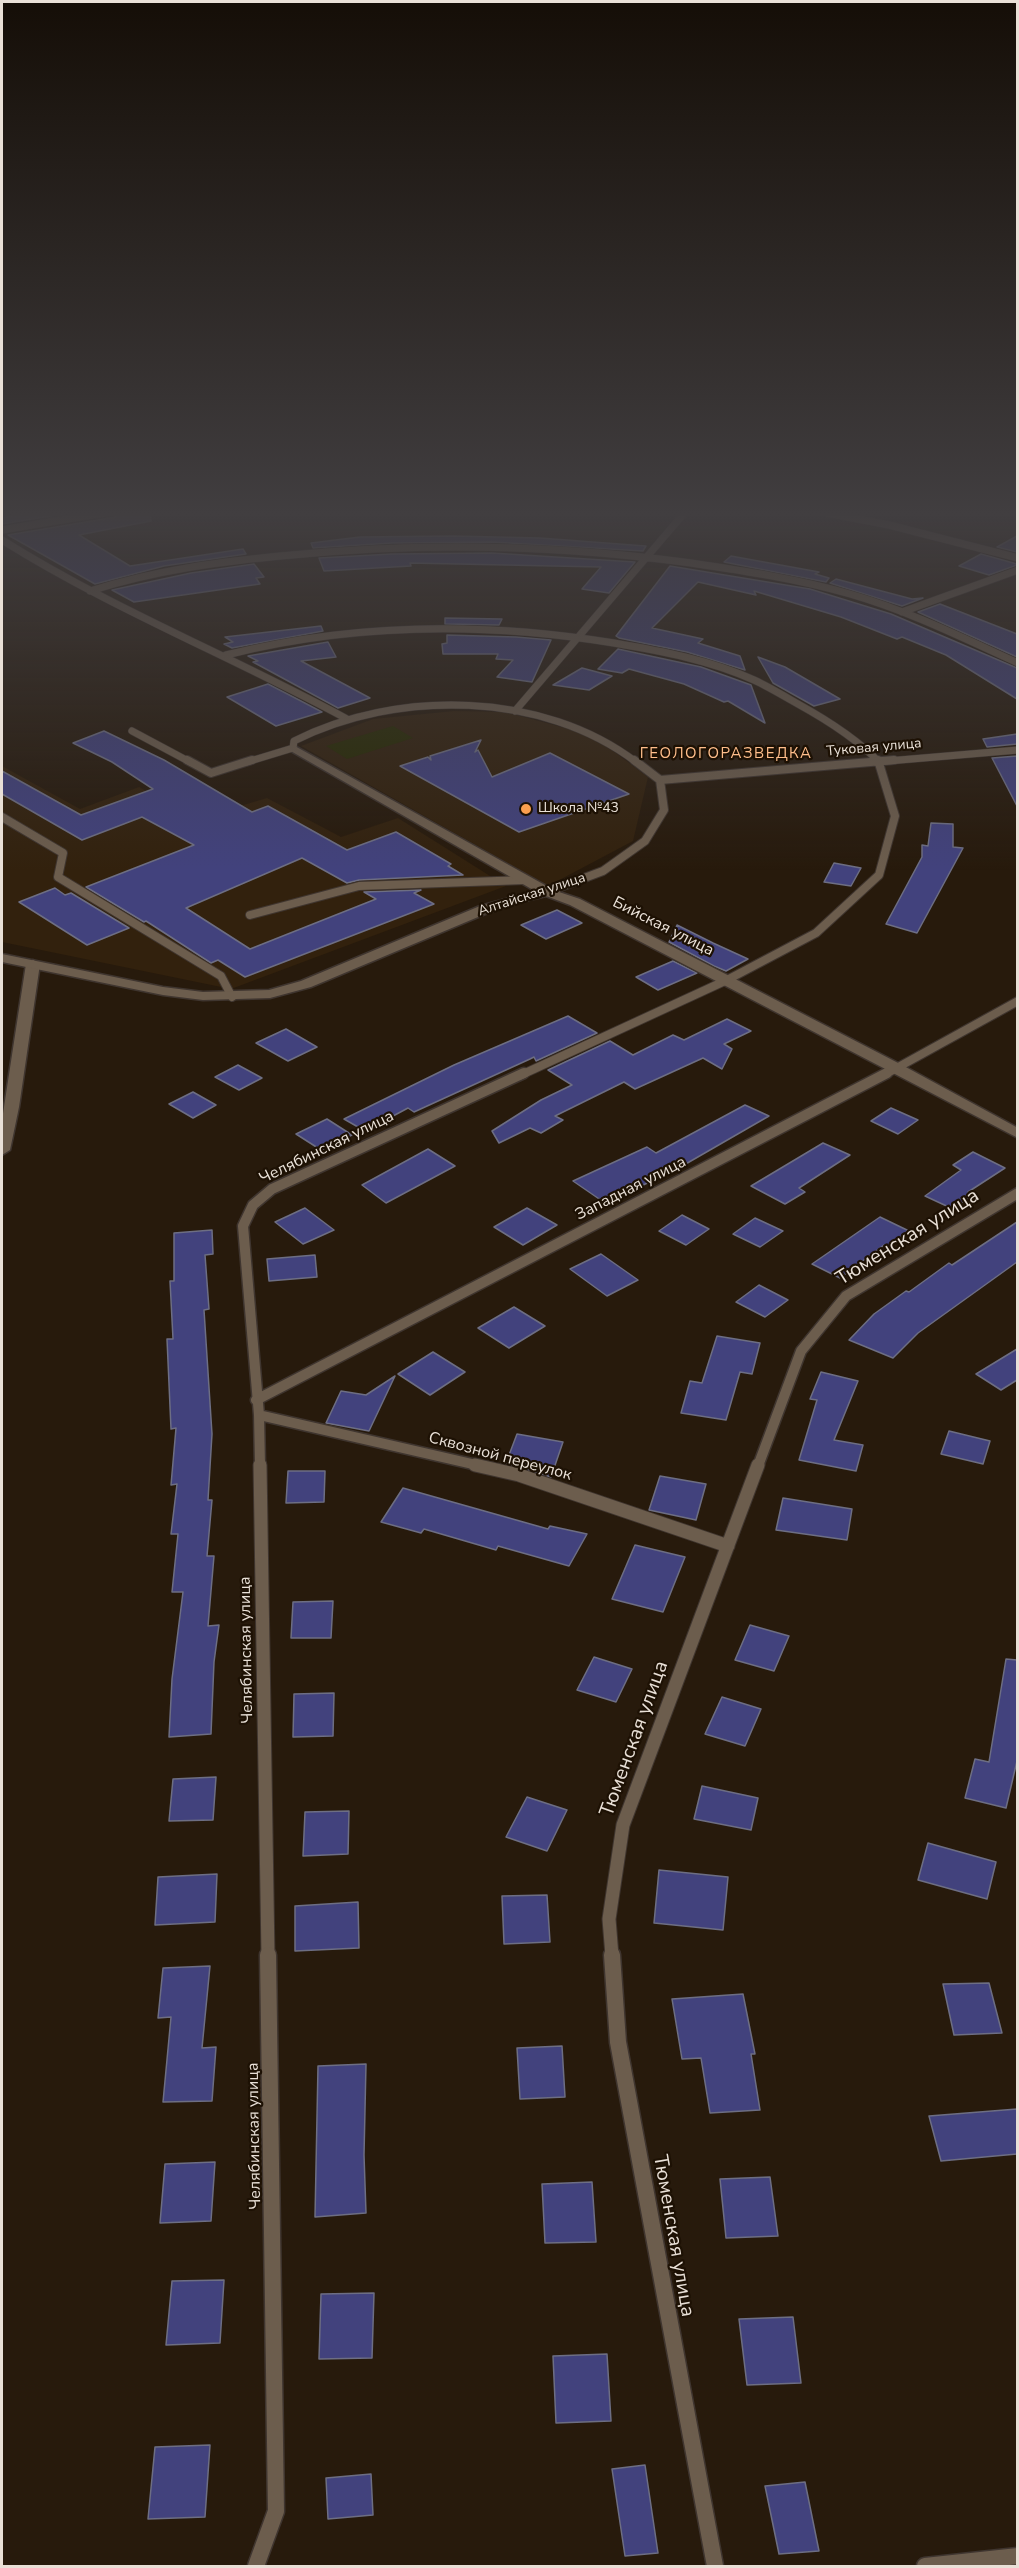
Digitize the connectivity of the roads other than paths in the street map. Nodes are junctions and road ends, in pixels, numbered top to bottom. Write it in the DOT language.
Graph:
graph roads {
  1 [pos="175,631"];
  2 [pos="391,631"];
  3 [pos="519,631"];
  4 [pos="583,631"];
  5 [pos="944,631"];
  6 [pos="577,637"];
  7 [pos="226,655"];
  8 [pos="1017,663"];
  9 [pos="515,711"];
  10 [pos="347,719"];
  11 [pos="132,730"];
  12 [pos="293,748"];
  13 [pos="1017,750"];
  14 [pos="879,761"];
  15 [pos="660,780"];
  16 [pos="2,817"];
  17 [pos="525,880"];
  18 [pos="547,892"];
  19 [pos="250,915"];
  20 [pos="2,958"];
  21 [pos="33,964"];
  22 [pos="727,980"];
  23 [pos="232,997"];
  24 [pos="1017,1001"];
  25 [pos="897,1068"];
  26 [pos="1017,1134"];
  27 [pos="2,1150"];
  28 [pos="1017,1194"];
  29 [pos="256,1400"];
  30 [pos="259,1415"];
  31 [pos="728,1546"];
  32 [pos="1017,2556"];
  33 [pos="256,2566"];
  34 [pos="715,2566"];
  35 [pos="925,2566"];
  1 -- 7 [label="lane"];
  2 -- 7 [label="lane"];
  3 -- 6 [label="lane"];
  4 -- 6 [label="lane"];
  5 -- 8 [label="lane"];
  6 -- 9 [label="lane"];
  6 -- 14 [label="lane"];
  7 -- 10 [label="lane"];
  9 -- 10 [label="lane"];
  9 -- 15 [label="lane"];
  10 -- 12 [label="lane"];
  11 -- 12 [label="lane"];
  12 -- 17 [label="street, Бийская улица"];
  13 -- 14 [label="lane, Туковая улица"];
  14 -- 15 [label="lane, Туковая улица"];
  14 -- 22 [label="lane, Челябинская улица"];
  15 -- 18 [label="lane, Алтайская улица"];
  16 -- 23 [label="lane"];
  17 -- 18 [label="street, Бийская улица"];
  17 -- 19 [label="lane"];
  18 -- 22 [label="street, Бийская улица"];
  18 -- 23 [label="street, Алтайская улица"];
  20 -- 21 [label="street, Алтайская улица"];
  21 -- 23 [label="street, Алтайская улица"];
  21 -- 27 [label="street"];
  22 -- 25 [label="street, Бийская улица"];
  22 -- 29 [label="lane, Челябинская улица"];
  24 -- 25 [label="lane, Западная улица"];
  25 -- 26 [label="street, Бийская улица"];
  25 -- 29 [label="lane, Западная улица"];
  28 -- 31 [label="lane, Тюменская улица"];
  29 -- 30 [label="lane, Челябинская улица"];
  30 -- 31 [label="lane, Сквозной переулок"];
  30 -- 33 [label="lane, Челябинская улица"];
  31 -- 34 [label="lane, Тюменская улица"];
  32 -- 35 [label="lane"];
}
